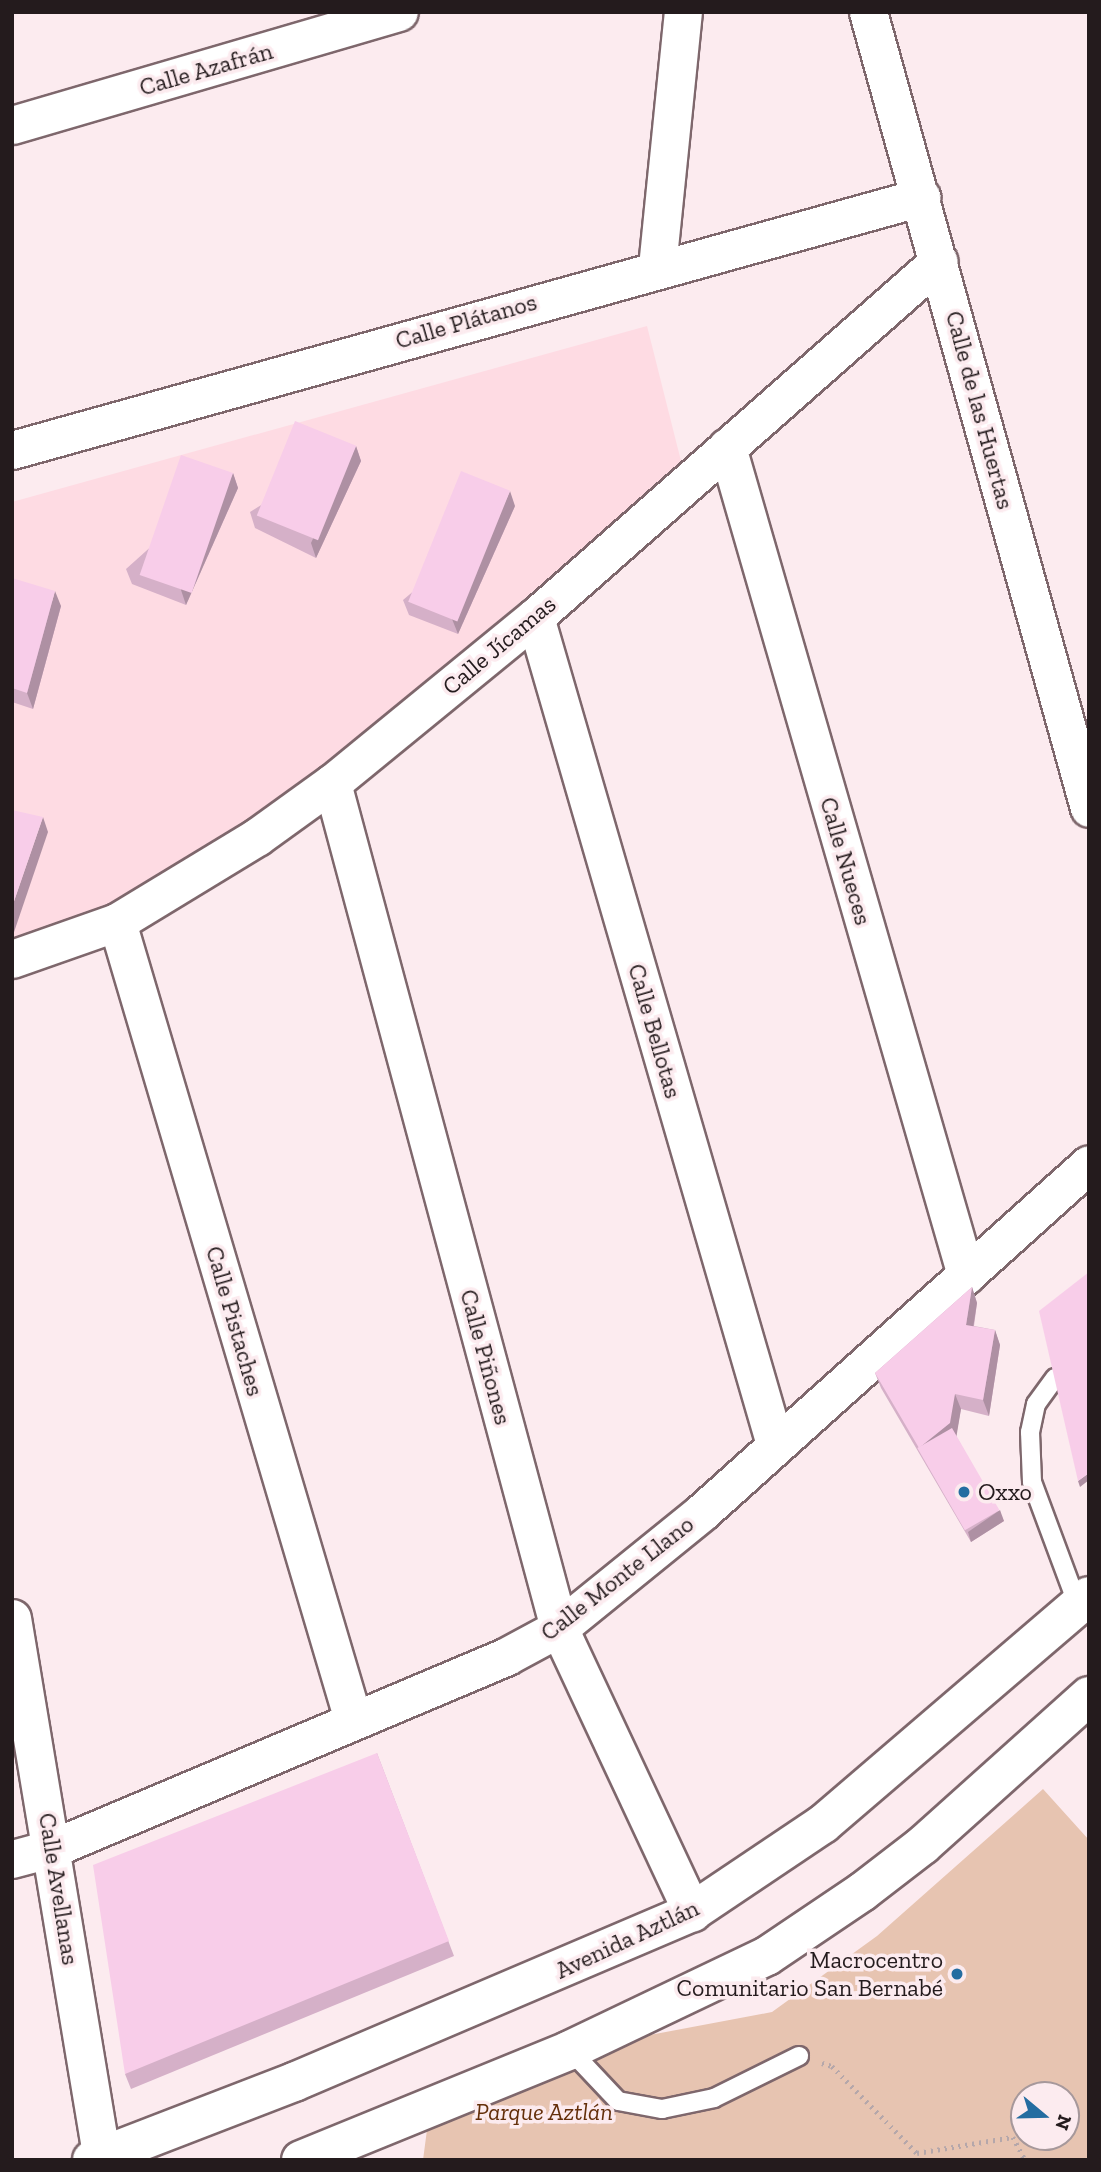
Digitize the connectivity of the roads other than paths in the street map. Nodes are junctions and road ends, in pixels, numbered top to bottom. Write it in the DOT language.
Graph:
graph roads {
  1 [pos="399,12"];
  2 [pos="684,12"];
  3 [pos="868,12"];
  4 [pos="12,125"];
  5 [pos="921,197"];
  6 [pos="939,261"];
  7 [pos="657,267"];
  8 [pos="727,447"];
  9 [pos="12,450"];
  10 [pos="535,617"];
  11 [pos="332,783"];
  12 [pos="1089,808"];
  13 [pos="117,922"];
  14 [pos="12,959"];
  15 [pos="1089,1164"];
  16 [pos="966,1275"];
  17 [pos="1055,1377"];
  18 [pos="775,1444"];
  19 [pos="1085,1608"];
  20 [pos="12,1618"];
  21 [pos="559,1628"];
  22 [pos="1089,1696"];
  23 [pos="353,1720"];
  24 [pos="53,1848"];
  25 [pos="12,1859"];
  26 [pos="692,1912"];
  27 [pos="570,2050"];
  28 [pos="800,2056"];
  29 [pos="99,2159"];
  30 [pos="301,2160"];
  1 -- 4 [label="street, Calle Azafrán"];
  2 -- 7 [label="street"];
  3 -- 5 [label="street, Calle de las Huertas"];
  5 -- 6 [label="street, Calle de las Huertas"];
  5 -- 7 [label="street, Calle Plátanos"];
  6 -- 8 [label="street, Calle Jícamas"];
  6 -- 12 [label="street, Calle de las Huertas"];
  7 -- 9 [label="street, Calle Plátanos"];
  8 -- 10 [label="street, Calle Jícamas"];
  8 -- 16 [label="street, Calle Nueces"];
  10 -- 11 [label="street, Calle Jícamas"];
  10 -- 18 [label="street, Calle Bellotas"];
  11 -- 13 [label="street, Calle Jícamas"];
  11 -- 21 [label="street, Calle Piñones"];
  13 -- 14 [label="street, Calle Jícamas"];
  13 -- 23 [label="street, Calle Pistaches"];
  15 -- 16 [label="street, Calle Monte Llano"];
  16 -- 18 [label="street, Calle Monte Llano"];
  17 -- 19 [label="lane"];
  18 -- 21 [label="street, Calle Monte Llano"];
  19 -- 26 [label="main road, Avenida Aztlán"];
  20 -- 24 [label="street, Calle Avellanas"];
  21 -- 23 [label="street, Calle Monte Llano"];
  21 -- 26 [label="street, Calle Piñones"];
  22 -- 27 [label="main road"];
  23 -- 24 [label="street, Calle Monte Llano"];
  24 -- 25 [label="street, Calle Monte Llano"];
  24 -- 29 [label="street, Calle Avellanas"];
  26 -- 29 [label="main road, Avenida Aztlán"];
  27 -- 28 [label="lane"];
  27 -- 30 [label="main road"];
}
